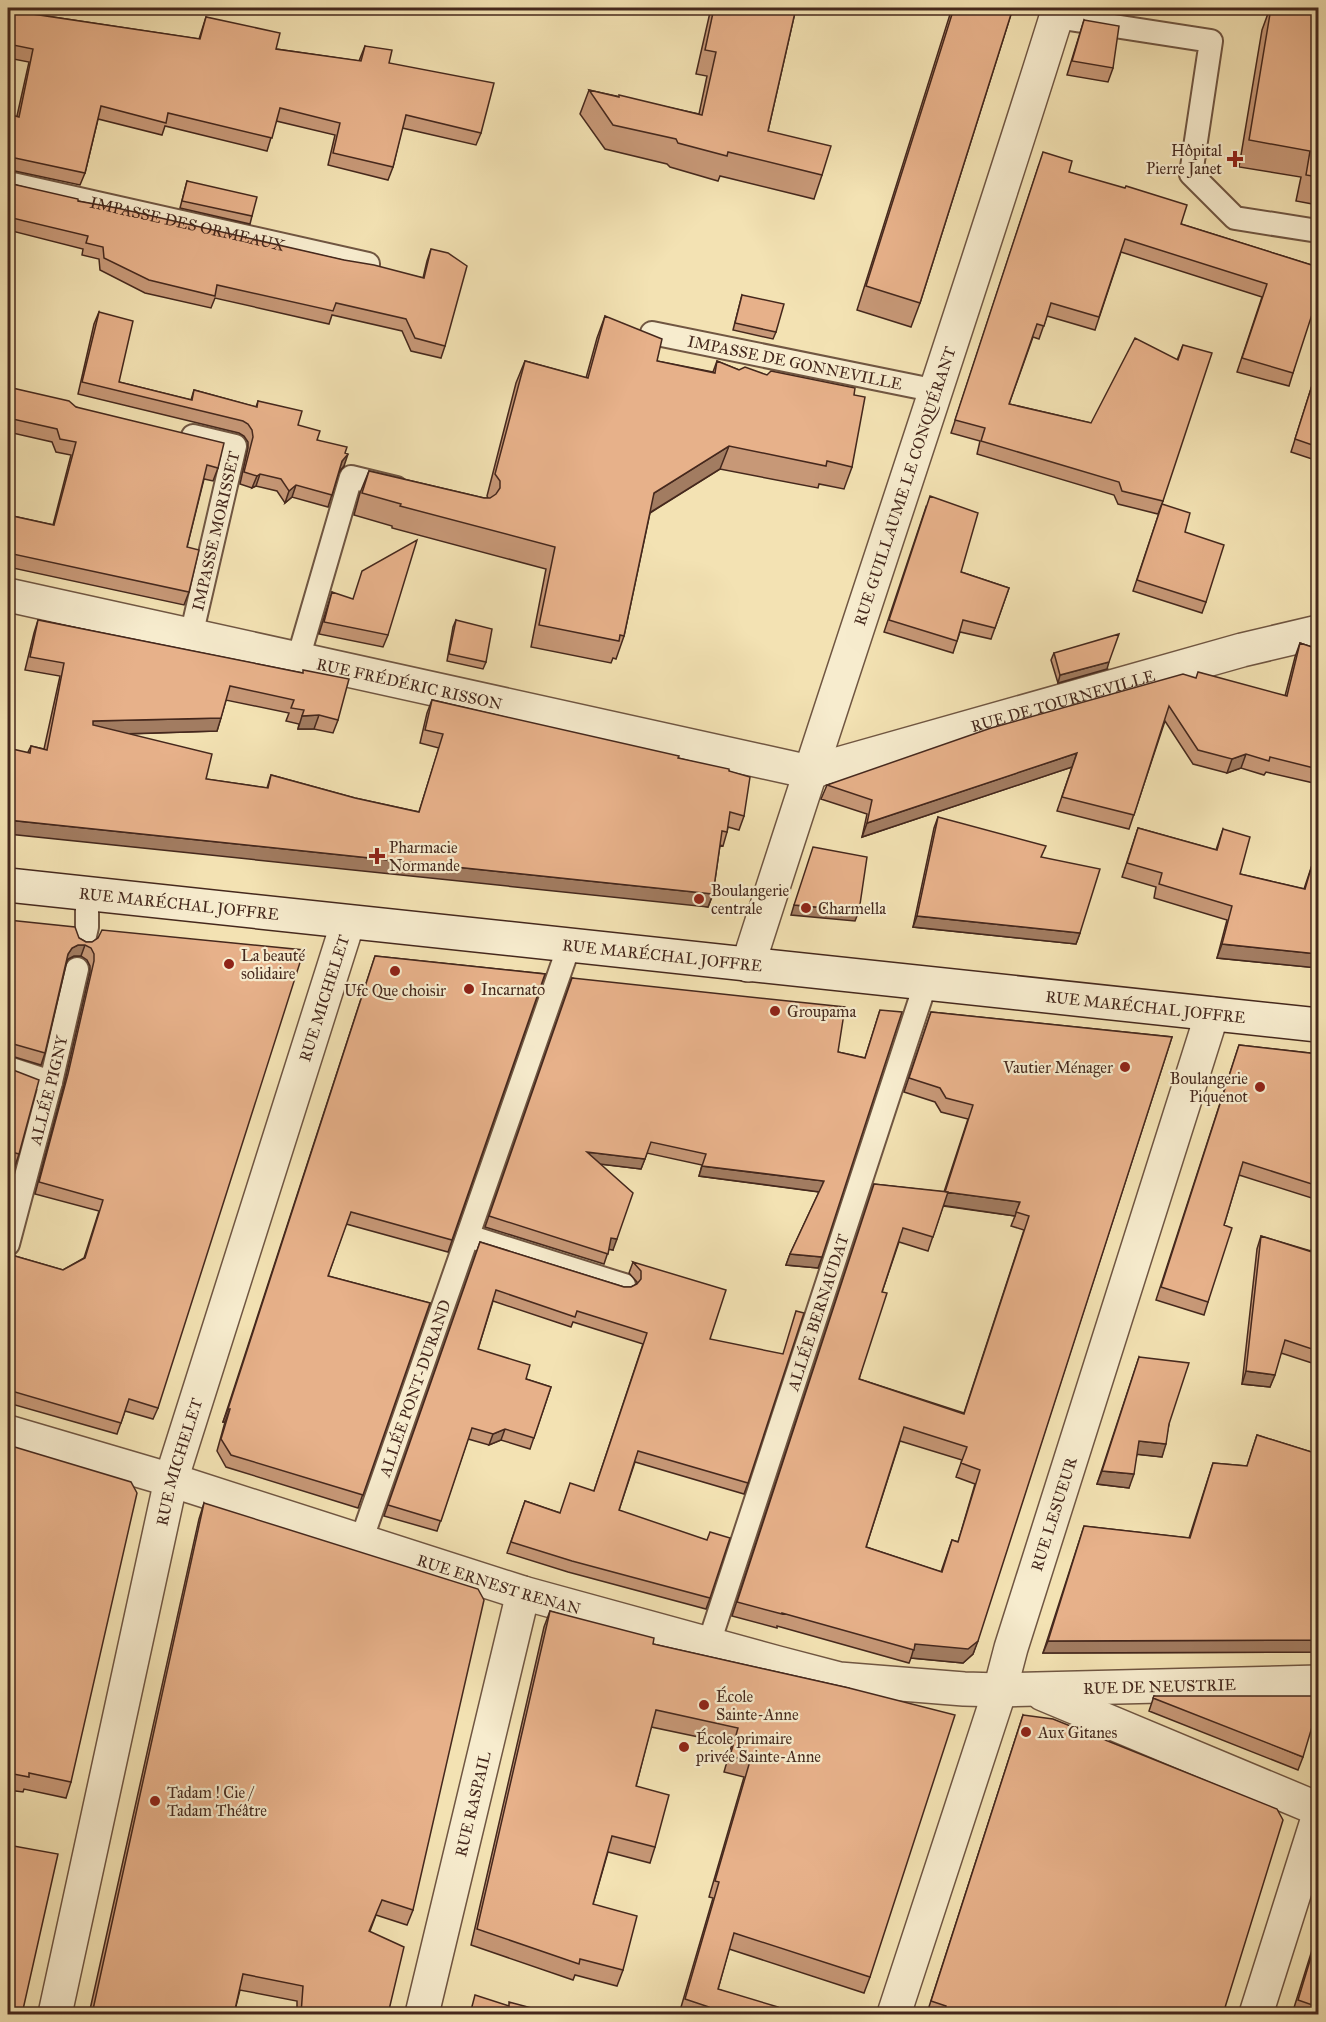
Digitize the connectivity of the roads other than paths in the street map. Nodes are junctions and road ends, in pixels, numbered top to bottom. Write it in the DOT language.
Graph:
graph roads {
  1 [pos="1058,12"];
  2 [pos="8,183"];
  3 [pos="1318,231"];
  4 [pos="368,264"];
  5 [pos="651,333"];
  6 [pos="937,391"];
  7 [pos="178,432"];
  8 [pos="421,494"];
  9 [pos="8,595"];
  10 [pos="1318,632"];
  11 [pos="191,636"];
  12 [pos="298,659"];
  13 [pos="810,772"];
  14 [pos="8,885"];
  15 [pos="87,894"];
  16 [pos="348,922"];
  17 [pos="84,940"];
  18 [pos="569,946"];
  19 [pos="748,965"];
  20 [pos="77,969"];
  21 [pos="926,982"];
  22 [pos="1212,1014"];
  23 [pos="1318,1025"];
  24 [pos="8,1068"];
  25 [pos="51,1082"];
  26 [pos="468,1236"];
  27 [pos="8,1244"];
  28 [pos="624,1285"];
  29 [pos="8,1432"];
  30 [pos="171,1480"];
  31 [pos="361,1541"];
  32 [pos="523,1593"];
  33 [pos="709,1643"];
  34 [pos="1318,1682"];
  35 [pos="1000,1690"];
  36 [pos="1033,1690"];
  37 [pos="1318,1809"];
  38 [pos="1318,1818"];
  39 [pos="56,2014"];
  40 [pos="422,2014"];
  41 [pos="894,2014"];
  42 [pos="1256,2014"];
  1 -- 3 [label="lane"];
  1 -- 6 [label="street, RUE GUILLAUME LE CONQUÉRANT"];
  2 -- 4 [label="lane, IMPASSE DES ORMEAUX"];
  5 -- 6 [label="lane, IMPASSE DE GONNEVILLE"];
  6 -- 13 [label="street, RUE GUILLAUME LE CONQUÉRANT"];
  7 -- 11 [label="lane, IMPASSE MORISSET"];
  8 -- 12 [label="lane"];
  9 -- 11 [label="street, RUE FRÉDÉRIC RISSON"];
  10 -- 13 [label="street, RUE DE TOURNEVILLE"];
  11 -- 12 [label="street, RUE FRÉDÉRIC RISSON"];
  12 -- 13 [label="street, RUE FRÉDÉRIC RISSON"];
  13 -- 19 [label="street, RUE GUILLAUME LE CONQUÉRANT"];
  14 -- 15 [label="street, RUE MARÉCHAL JOFFRE"];
  15 -- 16 [label="street, RUE MARÉCHAL JOFFRE"];
  15 -- 17 [label="lane"];
  16 -- 18 [label="street, RUE MARÉCHAL JOFFRE"];
  16 -- 30 [label="street, RUE MICHELET"];
  18 -- 19 [label="street, RUE MARÉCHAL JOFFRE"];
  18 -- 26 [label="lane, ALLÉE PONT-DURAND"];
  19 -- 21 [label="street, RUE MARÉCHAL JOFFRE"];
  20 -- 25 [label="lane, ALLÉE PIGNY"];
  21 -- 22 [label="street, RUE MARÉCHAL JOFFRE"];
  21 -- 33 [label="lane, ALLÉE BERNAUDAT"];
  22 -- 23 [label="street, RUE MARÉCHAL JOFFRE"];
  22 -- 35 [label="street, RUE LESUEUR"];
  24 -- 25 [label="lane"];
  25 -- 27 [label="lane, ALLÉE PIGNY"];
  26 -- 28 [label="lane"];
  26 -- 31 [label="lane, ALLÉE PONT-DURAND"];
  29 -- 30 [label="street, RUE ERNEST RENAN"];
  30 -- 31 [label="street, RUE ERNEST RENAN"];
  30 -- 39 [label="street, RUE MICHELET"];
  31 -- 32 [label="street, RUE ERNEST RENAN"];
  32 -- 33 [label="street, RUE ERNEST RENAN"];
  32 -- 40 [label="street, RUE RASPAIL"];
  33 -- 35 [label="street, RUE ERNEST RENAN"];
  34 -- 36 [label="street, RUE DE NEUSTRIE"];
  35 -- 36 [label="street, RUE DE NEUSTRIE"];
  35 -- 41 [label="street, RUE LESUEUR"];
  36 -- 37 [label="street"];
  38 -- 42 [label="street"];
}
